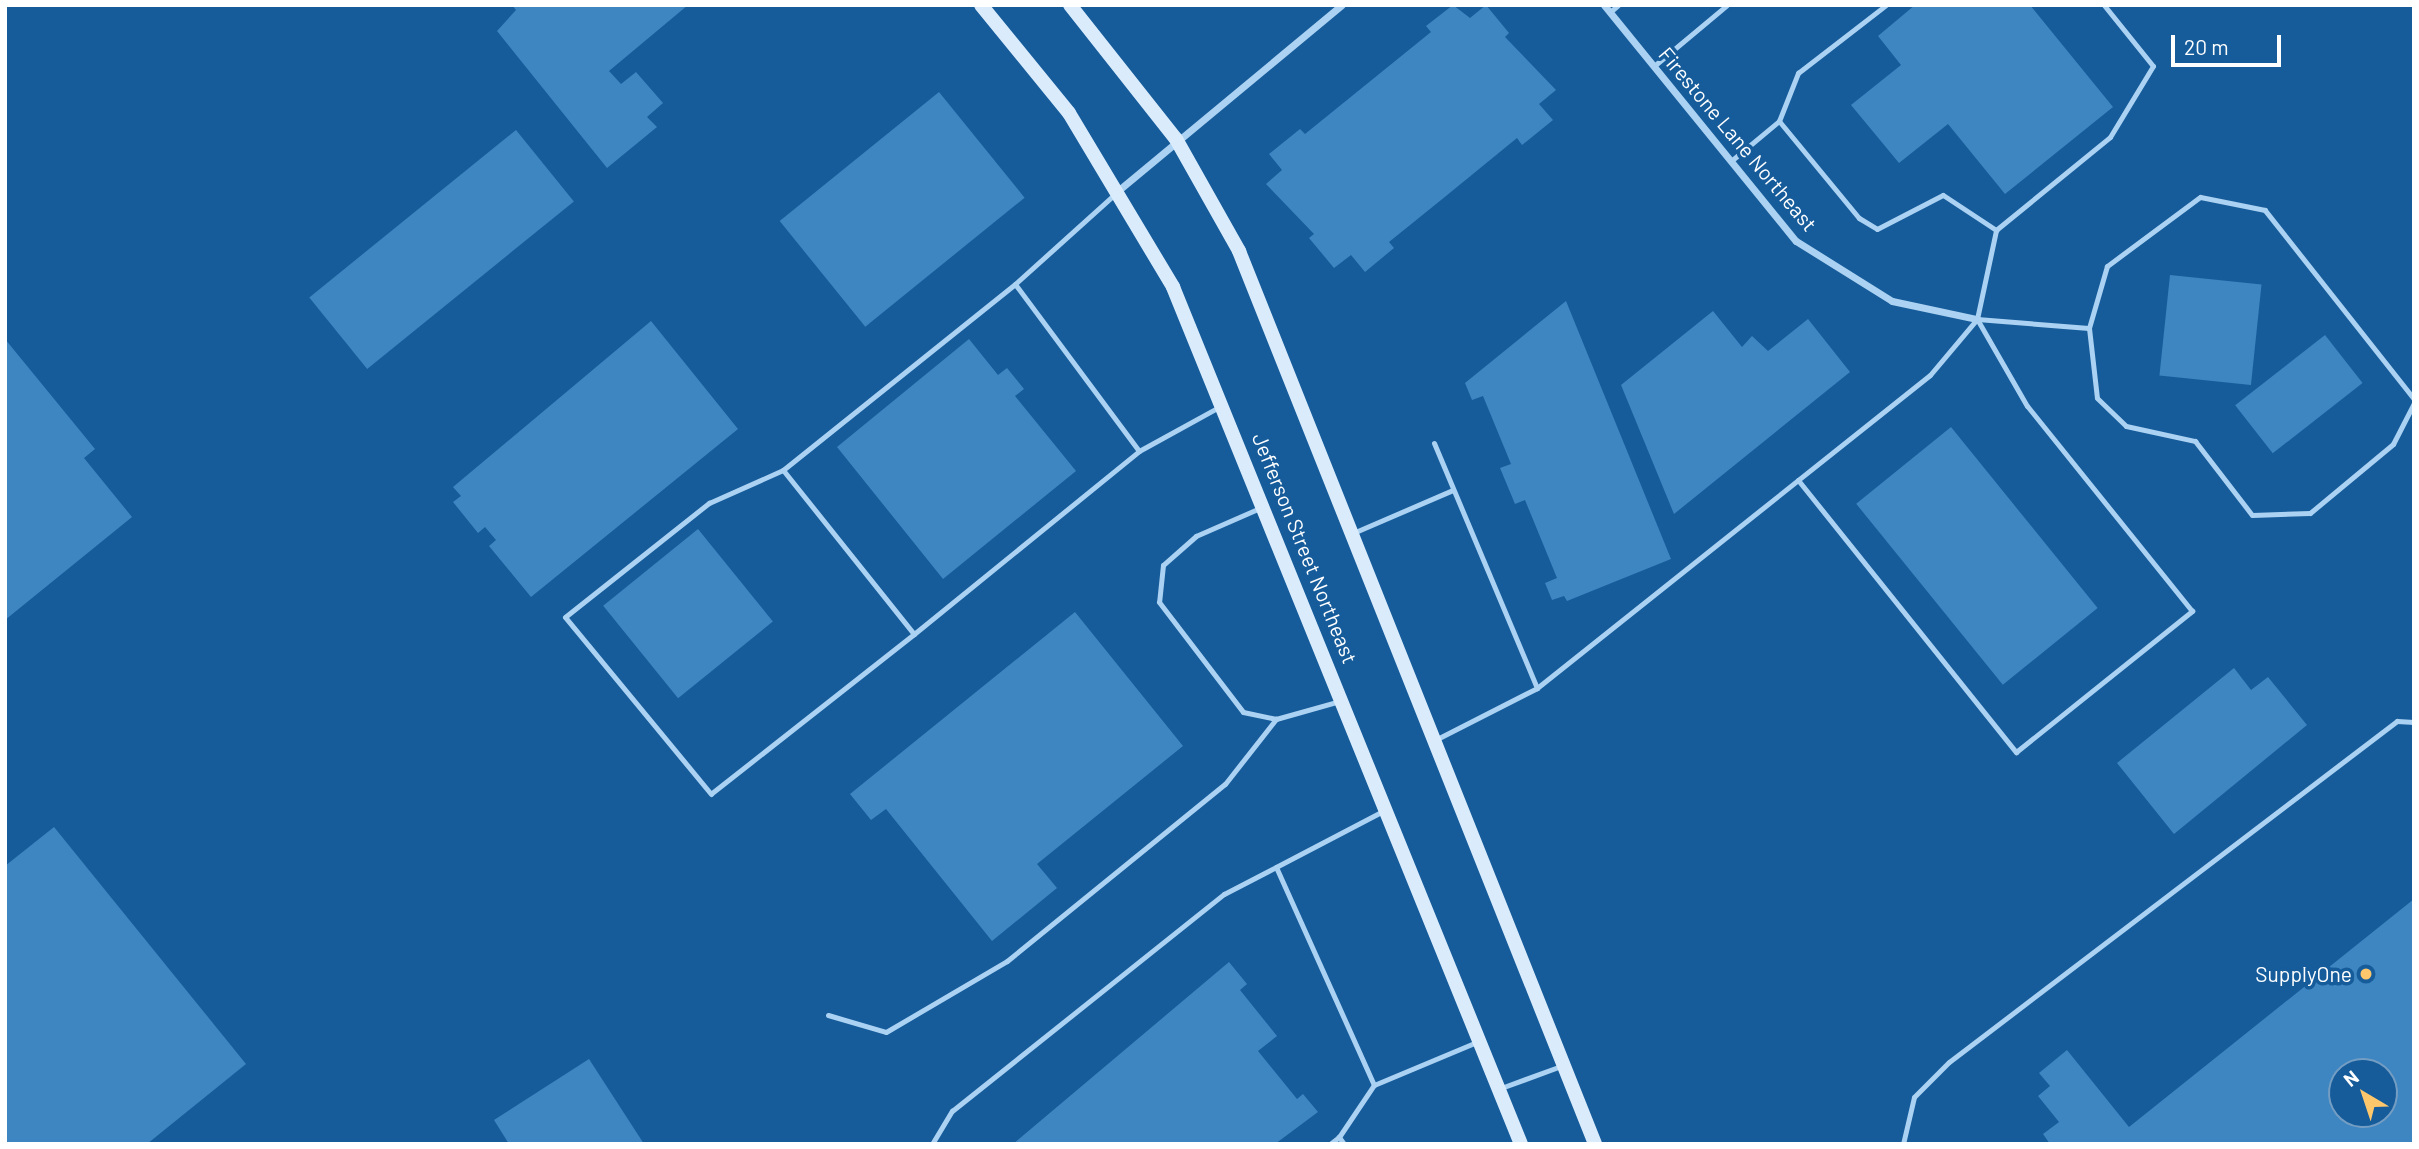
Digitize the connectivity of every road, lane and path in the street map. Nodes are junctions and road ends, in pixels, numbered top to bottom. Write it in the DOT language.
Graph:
graph roads {
  1 [pos="981,5"];
  2 [pos="1070,5"];
  3 [pos="1342,5"];
  4 [pos="1618,5"];
  5 [pos="1727,5"];
  6 [pos="1886,5"];
  7 [pos="2104,5"];
  8 [pos="1607,9"];
  9 [pos="1654,66"];
  10 [pos="1779,121"];
  11 [pos="1176,139"];
  12 [pos="1731,161"];
  13 [pos="1120,189"];
  14 [pos="1996,230"];
  15 [pos="1016,284"];
  16 [pos="1977,318"];
  17 [pos="2089,328"];
  18 [pos="2414,401"];
  19 [pos="1225,404"];
  20 [pos="1434,443"];
  21 [pos="1139,451"];
  22 [pos="783,470"];
  23 [pos="1798,480"];
  24 [pos="1453,490"];
  25 [pos="1265,506"];
  26 [pos="1351,534"];
  27 [pos="914,634"];
  28 [pos="1537,688"];
  29 [pos="1343,700"];
  30 [pos="1276,719"];
  31 [pos="2414,722"];
  32 [pos="1434,741"];
  33 [pos="1387,809"];
  34 [pos="1276,867"];
  35 [pos="828,1015"];
  36 [pos="1480,1041"];
  37 [pos="1564,1065"];
  38 [pos="1374,1085"];
  39 [pos="1499,1089"];
  40 [pos="1339,1137"];
  41 [pos="932,1144"];
  42 [pos="1330,1144"];
  43 [pos="1344,1144"];
  44 [pos="1521,1144"];
  45 [pos="1595,1144"];
  46 [pos="1903,1144"];
  1 -- 13 [label="main road, Jefferson Street Northeast"];
  2 -- 11 [label="main road"];
  3 -- 11 [label="street"];
  4 -- 8 [label="lane"];
  5 -- 9 [label="lane"];
  6 -- 10 [label="lane"];
  7 -- 14 [label="lane"];
  8 -- 9 [label="street, Firestone Lane Northeast"];
  9 -- 12 [label="street, Firestone Lane Northeast"];
  10 -- 12 [label="lane"];
  10 -- 14 [label="lane"];
  11 -- 13 [label="street"];
  11 -- 26 [label="main road"];
  12 -- 16 [label="street, Firestone Lane Northeast"];
  13 -- 15 [label="lane"];
  13 -- 19 [label="main road, Jefferson Street Northeast"];
  14 -- 16 [label="lane"];
  15 -- 21 [label="lane"];
  15 -- 22 [label="lane"];
  16 -- 17 [label="lane"];
  16 -- 23 [label="lane"];
  16 -- 23 [label="lane"];
  17 -- 18 [label="lane"];
  17 -- 18 [label="lane"];
  19 -- 21 [label="lane"];
  19 -- 25 [label="main road, Jefferson Street Northeast"];
  20 -- 24 [label="lane"];
  21 -- 27 [label="lane"];
  22 -- 27 [label="lane"];
  22 -- 27 [label="lane"];
  23 -- 28 [label="lane"];
  24 -- 26 [label="lane"];
  24 -- 28 [label="lane"];
  25 -- 29 [label="main road, Jefferson Street Northeast"];
  25 -- 30 [label="lane"];
  26 -- 32 [label="main road"];
  28 -- 32 [label="lane"];
  29 -- 30 [label="lane"];
  29 -- 33 [label="main road, Jefferson Street Northeast"];
  30 -- 35 [label="lane"];
  31 -- 46 [label="lane"];
  32 -- 37 [label="main road"];
  33 -- 34 [label="lane"];
  33 -- 36 [label="main road, Jefferson Street Northeast"];
  34 -- 38 [label="lane"];
  34 -- 41 [label="lane"];
  36 -- 38 [label="lane"];
  36 -- 39 [label="main road, Jefferson Street Northeast"];
  37 -- 39 [label="lane"];
  37 -- 45 [label="main road"];
  38 -- 40 [label="lane"];
  39 -- 44 [label="main road, Jefferson Street Northeast"];
  40 -- 42 [label="lane"];
  40 -- 43 [label="lane"];
}
